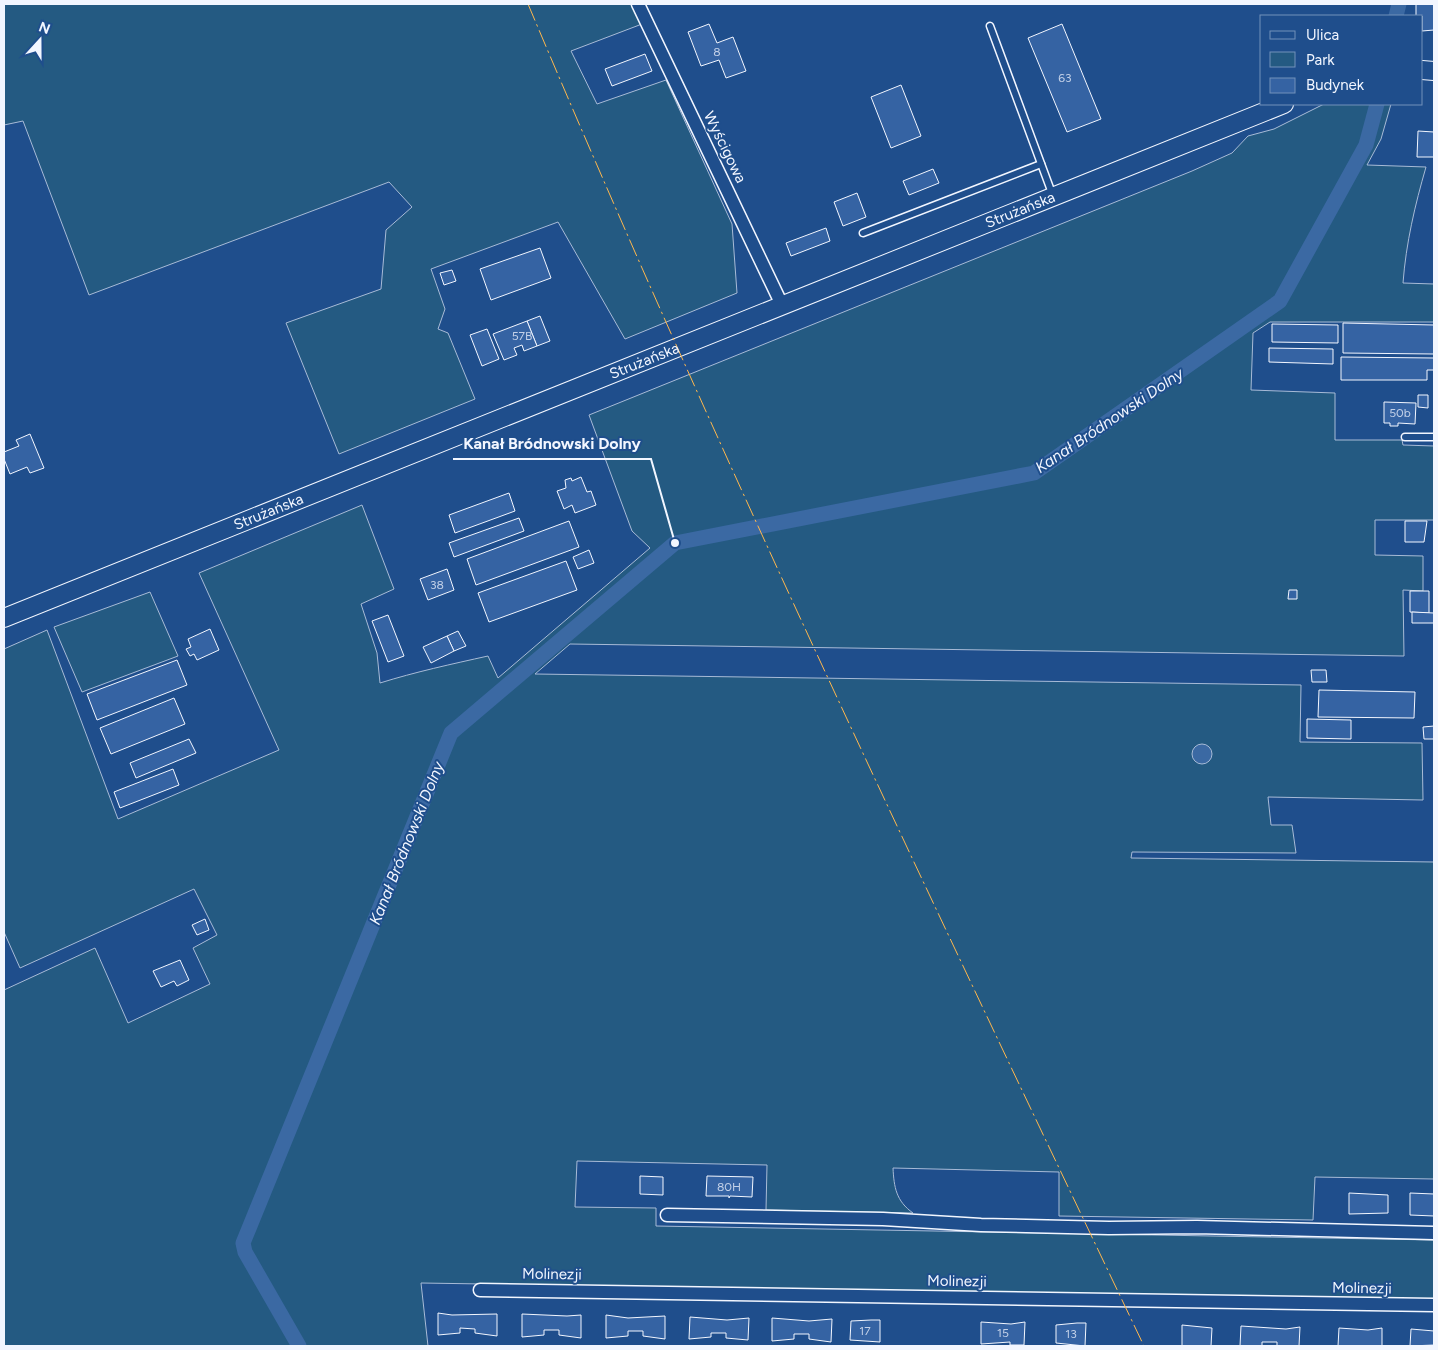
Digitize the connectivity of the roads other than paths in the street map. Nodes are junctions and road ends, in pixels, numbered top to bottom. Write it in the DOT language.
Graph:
graph roads {
  1 [pos="638,4"];
  2 [pos="990,26"];
  3 [pos="1281,105"];
  4 [pos="1041,164"];
  5 [pos="1053,196"];
  6 [pos="863,233"];
  7 [pos="782,305"];
  8 [pos="1405,437"];
  9 [pos="1434,437"];
  10 [pos="4,618"];
  11 [pos="667,1215"];
  12 [pos="1434,1233"];
  13 [pos="480,1290"];
  14 [pos="1434,1305"];
  1 -- 7 [label="street, Wyścigowa"];
  2 -- 4 [label="lane"];
  3 -- 5 [label="main road, Strużańska"];
  4 -- 5 [label="lane"];
  4 -- 6 [label="lane"];
  5 -- 7 [label="main road, Strużańska"];
  7 -- 10 [label="main road, Strużańska"];
  8 -- 9 [label="lane"];
  11 -- 12 [label="street"];
  13 -- 14 [label="street, Molinezji"];
}
